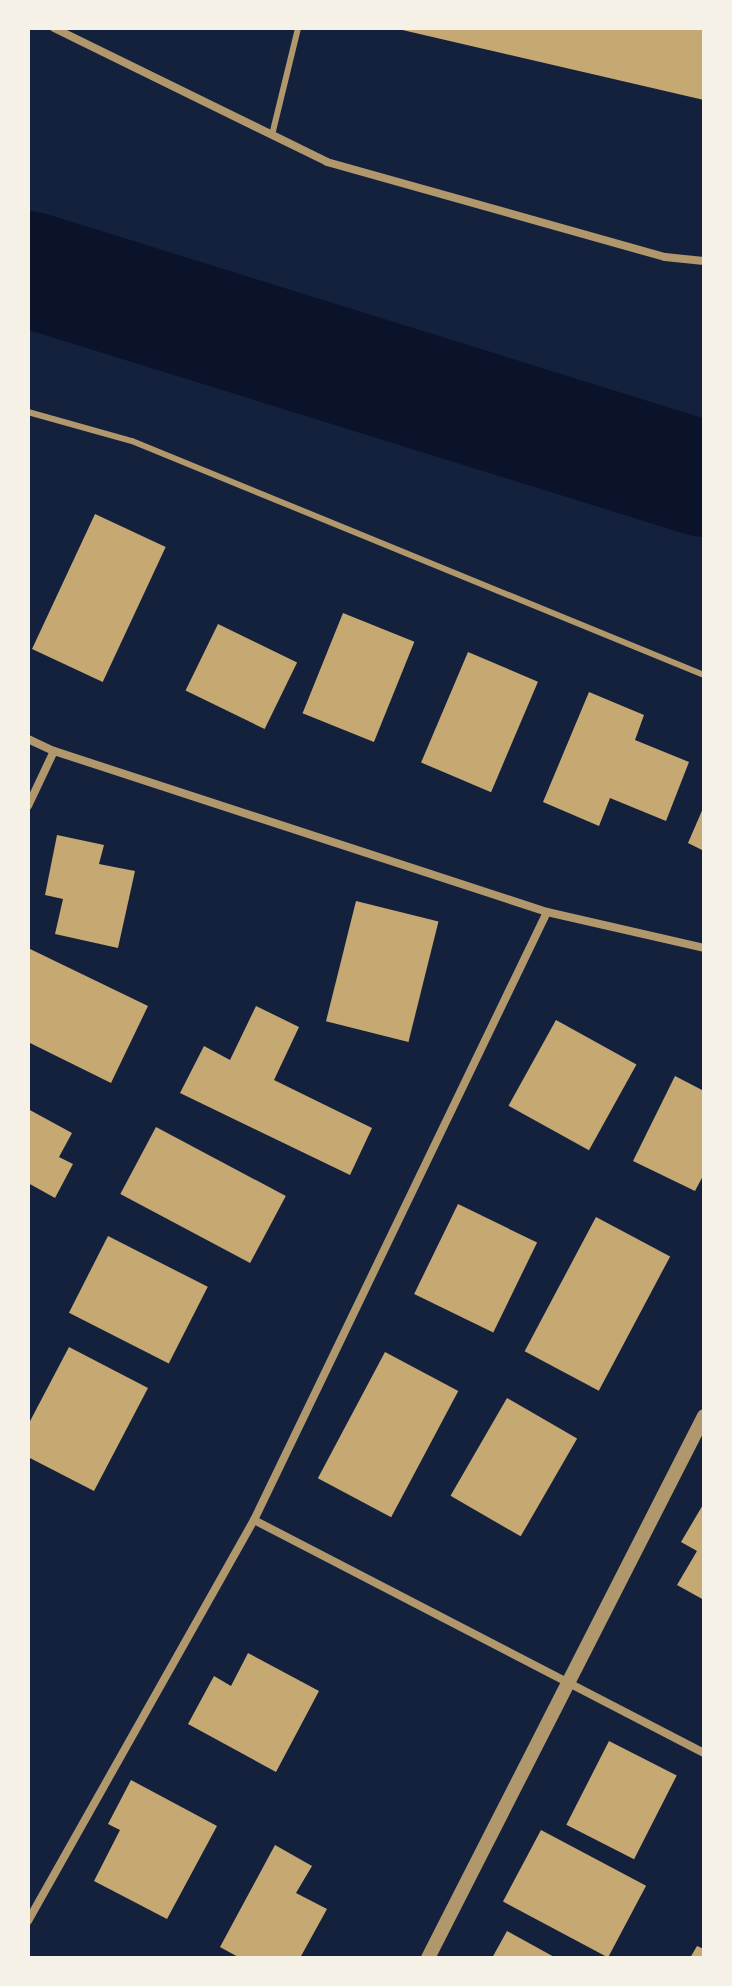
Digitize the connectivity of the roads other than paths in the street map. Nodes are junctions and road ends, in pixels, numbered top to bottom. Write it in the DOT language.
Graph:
graph roads {
  1 [pos="54,28"];
  2 [pos="298,28"];
  3 [pos="272,135"];
  4 [pos="704,261"];
  5 [pos="28,412"];
  6 [pos="704,675"];
  7 [pos="28,739"];
  8 [pos="54,751"];
  9 [pos="28,806"];
  10 [pos="547,912"];
  11 [pos="704,948"];
  12 [pos="704,1416"];
  13 [pos="254,1520"];
  14 [pos="572,1683"];
  15 [pos="704,1753"];
  16 [pos="28,1921"];
  17 [pos="428,1958"];
  1 -- 3 [label="street"];
  2 -- 3 [label="lane"];
  3 -- 4 [label="street"];
  5 -- 6 [label="lane"];
  7 -- 8 [label="street"];
  8 -- 9 [label="street"];
  8 -- 10 [label="street"];
  10 -- 11 [label="street"];
  10 -- 13 [label="street"];
  12 -- 14 [label="street"];
  13 -- 14 [label="street"];
  13 -- 16 [label="street"];
  14 -- 15 [label="street"];
  14 -- 17 [label="street"];
}
